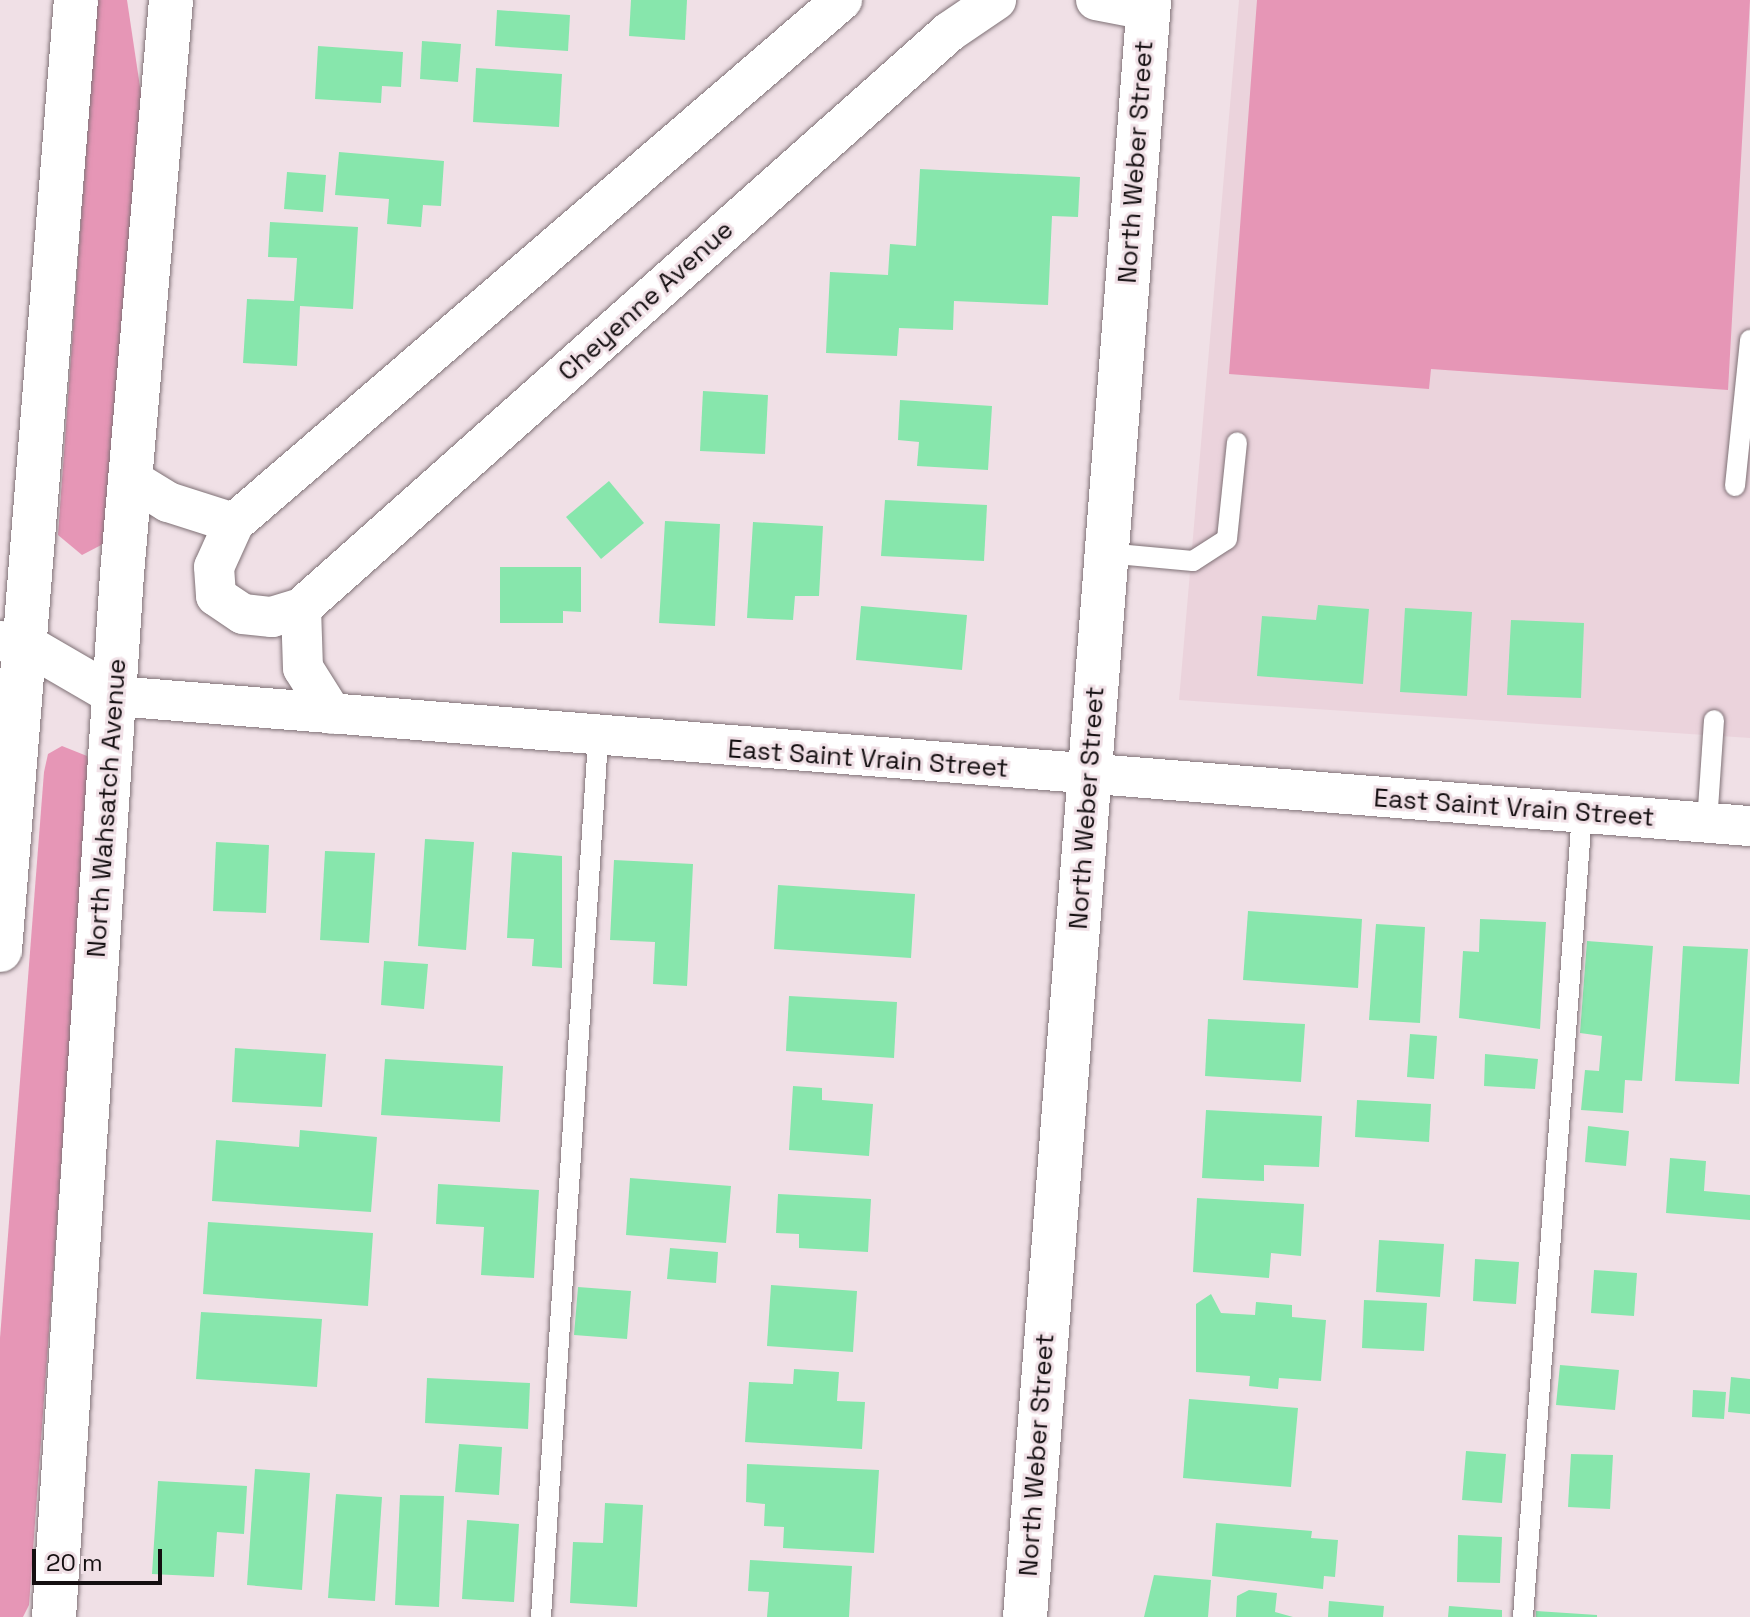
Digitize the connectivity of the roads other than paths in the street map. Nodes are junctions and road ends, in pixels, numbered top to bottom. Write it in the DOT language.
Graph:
graph roads {
  1 [pos="76,0"];
  2 [pos="171,0"];
  3 [pos="842,0"];
  4 [pos="996,0"];
  5 [pos="1096,0"];
  6 [pos="1148,5"];
  7 [pos="1750,340"];
  8 [pos="1748,391"];
  9 [pos="1237,443"];
  10 [pos="129,478"];
  11 [pos="1735,486"];
  12 [pos="234,523"];
  13 [pos="1106,553"];
  14 [pos="301,608"];
  15 [pos="12,642"];
  16 [pos="115,696"];
  17 [pos="332,714"];
  18 [pos="1714,720"];
  19 [pos="598,740"];
  20 [pos="1090,775"];
  21 [pos="1582,814"];
  22 [pos="1707,823"];
  23 [pos="1750,826"];
  24 [pos="0,950"];
  25 [pos="54,1617"];
  26 [pos="541,1617"];
  27 [pos="1025,1617"];
  28 [pos="1523,1617"];
  1 -- 15 [label="main road"];
  2 -- 10 [label="main road, North Wahsatch Avenue"];
  3 -- 12 [label="street, Cheyenne Avenue"];
  4 -- 14 [label="street, Cheyenne Avenue"];
  5 -- 6 [label="street"];
  6 -- 13 [label="main road, North Weber Street"];
  7 -- 8 [label="lane"];
  8 -- 11 [label="lane"];
  9 -- 13 [label="lane"];
  10 -- 12 [label="street"];
  10 -- 16 [label="main road, North Wahsatch Avenue"];
  12 -- 14 [label="street, Cheyenne Avenue"];
  13 -- 20 [label="main road, North Weber Street"];
  14 -- 17 [label="street"];
  15 -- 16 [label="street, East Saint Vrain Street"];
  15 -- 24 [label="main road"];
  16 -- 17 [label="street, East Saint Vrain Street"];
  16 -- 25 [label="main road, North Wahsatch Avenue"];
  17 -- 19 [label="street, East Saint Vrain Street"];
  18 -- 22 [label="lane"];
  19 -- 20 [label="street, East Saint Vrain Street"];
  19 -- 26 [label="lane"];
  20 -- 21 [label="street, East Saint Vrain Street"];
  20 -- 27 [label="main road, North Weber Street"];
  21 -- 22 [label="street, East Saint Vrain Street"];
  21 -- 28 [label="lane"];
  22 -- 23 [label="street, East Saint Vrain Street"];
}
